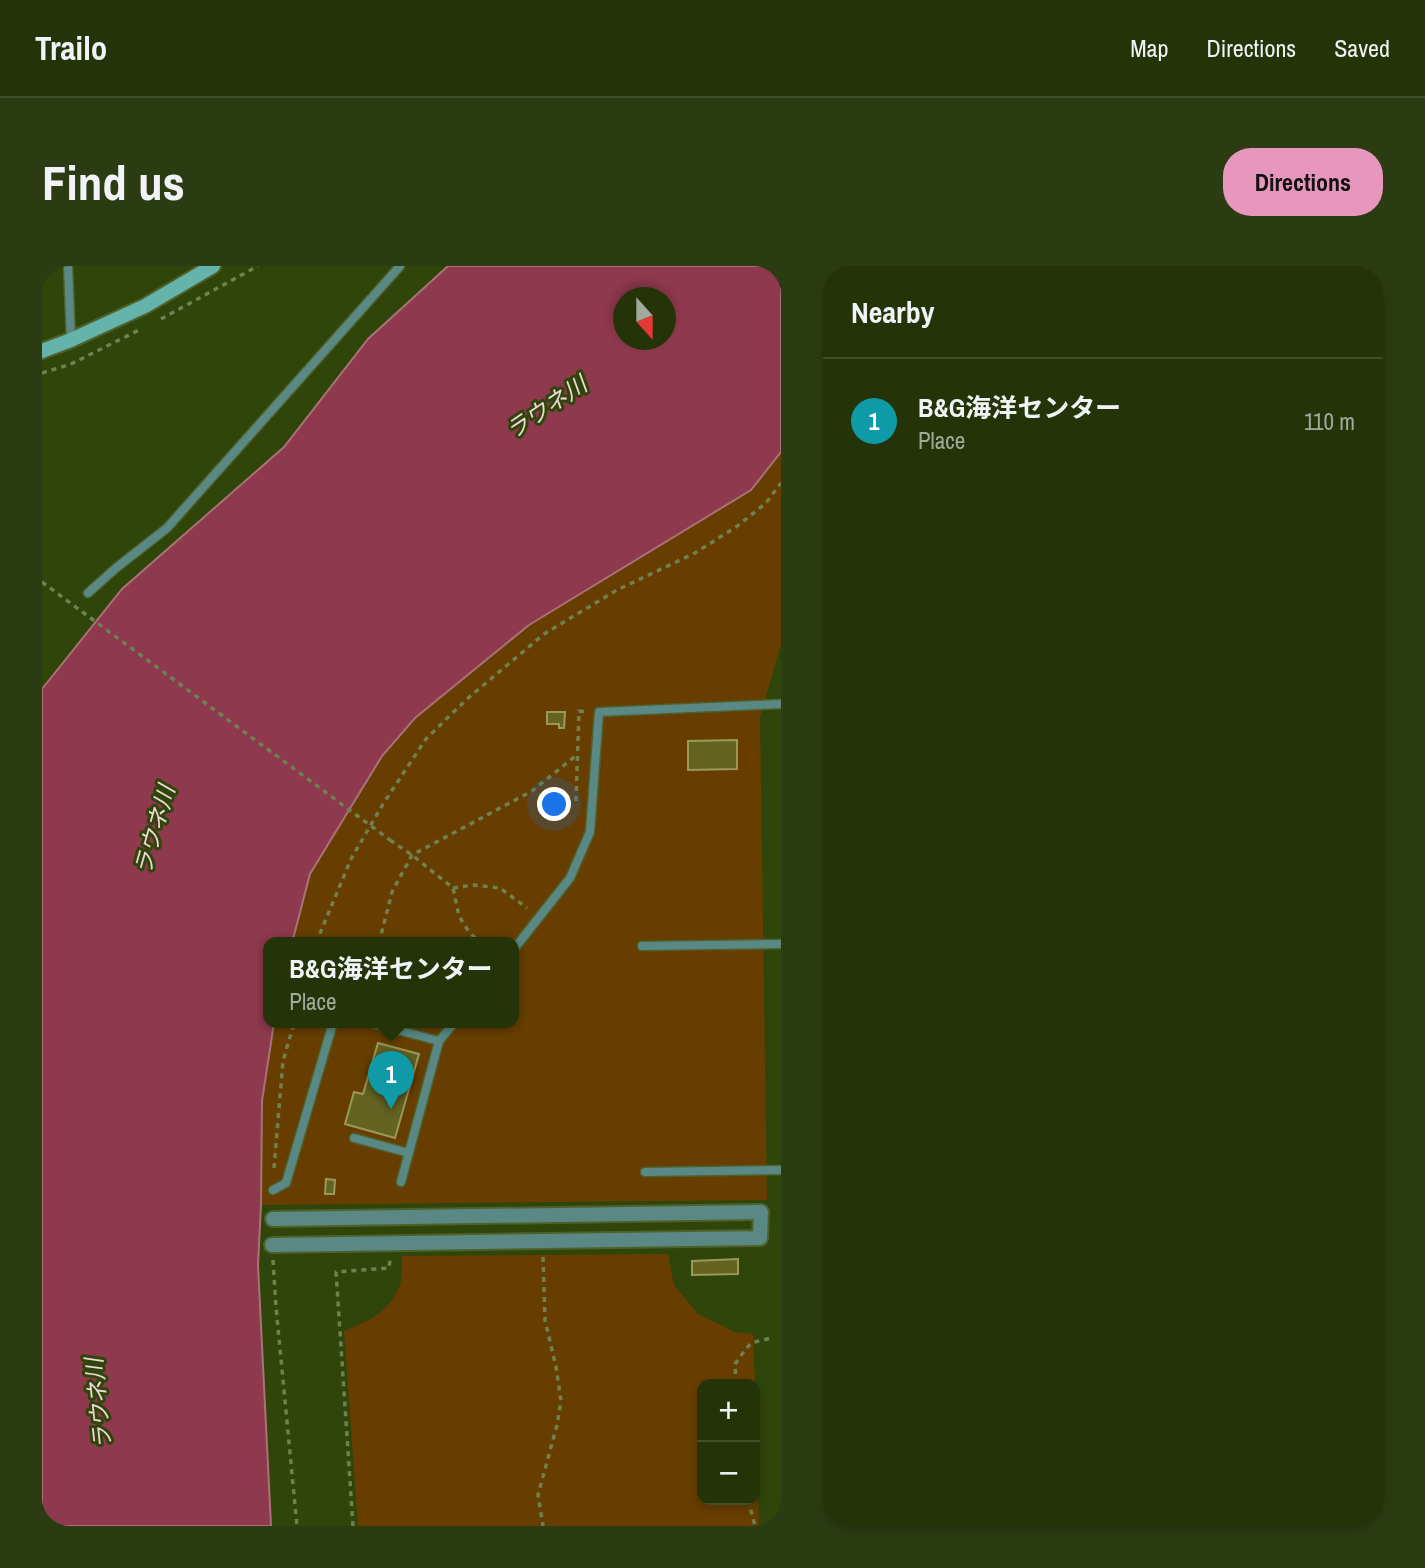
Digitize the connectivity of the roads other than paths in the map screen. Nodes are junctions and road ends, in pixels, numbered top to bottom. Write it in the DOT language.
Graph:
graph roads {
  1 [pos="68,266"];
  2 [pos="213,266"];
  3 [pos="400,266"];
  4 [pos="71,340"];
  5 [pos="42,351"];
  6 [pos="88,593"];
  7 [pos="781,704"];
  8 [pos="519,942"];
  9 [pos="781,944"];
  10 [pos="642,946"];
  11 [pos="332,1028"];
  12 [pos="390,1028"];
  13 [pos="450,1028"];
  14 [pos="439,1041"];
  15 [pos="354,1138"];
  16 [pos="409,1153"];
  17 [pos="781,1170"];
  18 [pos="645,1172"];
  19 [pos="401,1182"];
  20 [pos="273,1190"];
  21 [pos="681,1213"];
  22 [pos="606,1214"];
  23 [pos="464,1216"];
  24 [pos="391,1217"];
  25 [pos="273,1219"];
  26 [pos="681,1239"];
  27 [pos="606,1240"];
  28 [pos="465,1242"];
  29 [pos="391,1243"];
  30 [pos="272,1245"];
  1 -- 4 [label="lane"];
  2 -- 4 [label="street"];
  3 -- 6 [label="lane"];
  4 -- 5 [label="street"];
  7 -- 8 [label="lane"];
  9 -- 10 [label="lane"];
  11 -- 20 [label="lane"];
  12 -- 14 [label="lane"];
  13 -- 14 [label="lane"];
  14 -- 16 [label="lane"];
  15 -- 16 [label="lane"];
  16 -- 19 [label="lane"];
  17 -- 18 [label="lane"];
  21 -- 22 [label="street"];
  21 -- 26 [label="street"];
  21 -- 26 [label="street"];
  22 -- 23 [label="street"];
  22 -- 27 [label="street"];
  23 -- 24 [label="street"];
  23 -- 28 [label="street"];
  24 -- 25 [label="street"];
  24 -- 29 [label="street"];
  26 -- 27 [label="street"];
  27 -- 28 [label="street"];
  28 -- 29 [label="street"];
  29 -- 30 [label="street"];
}
